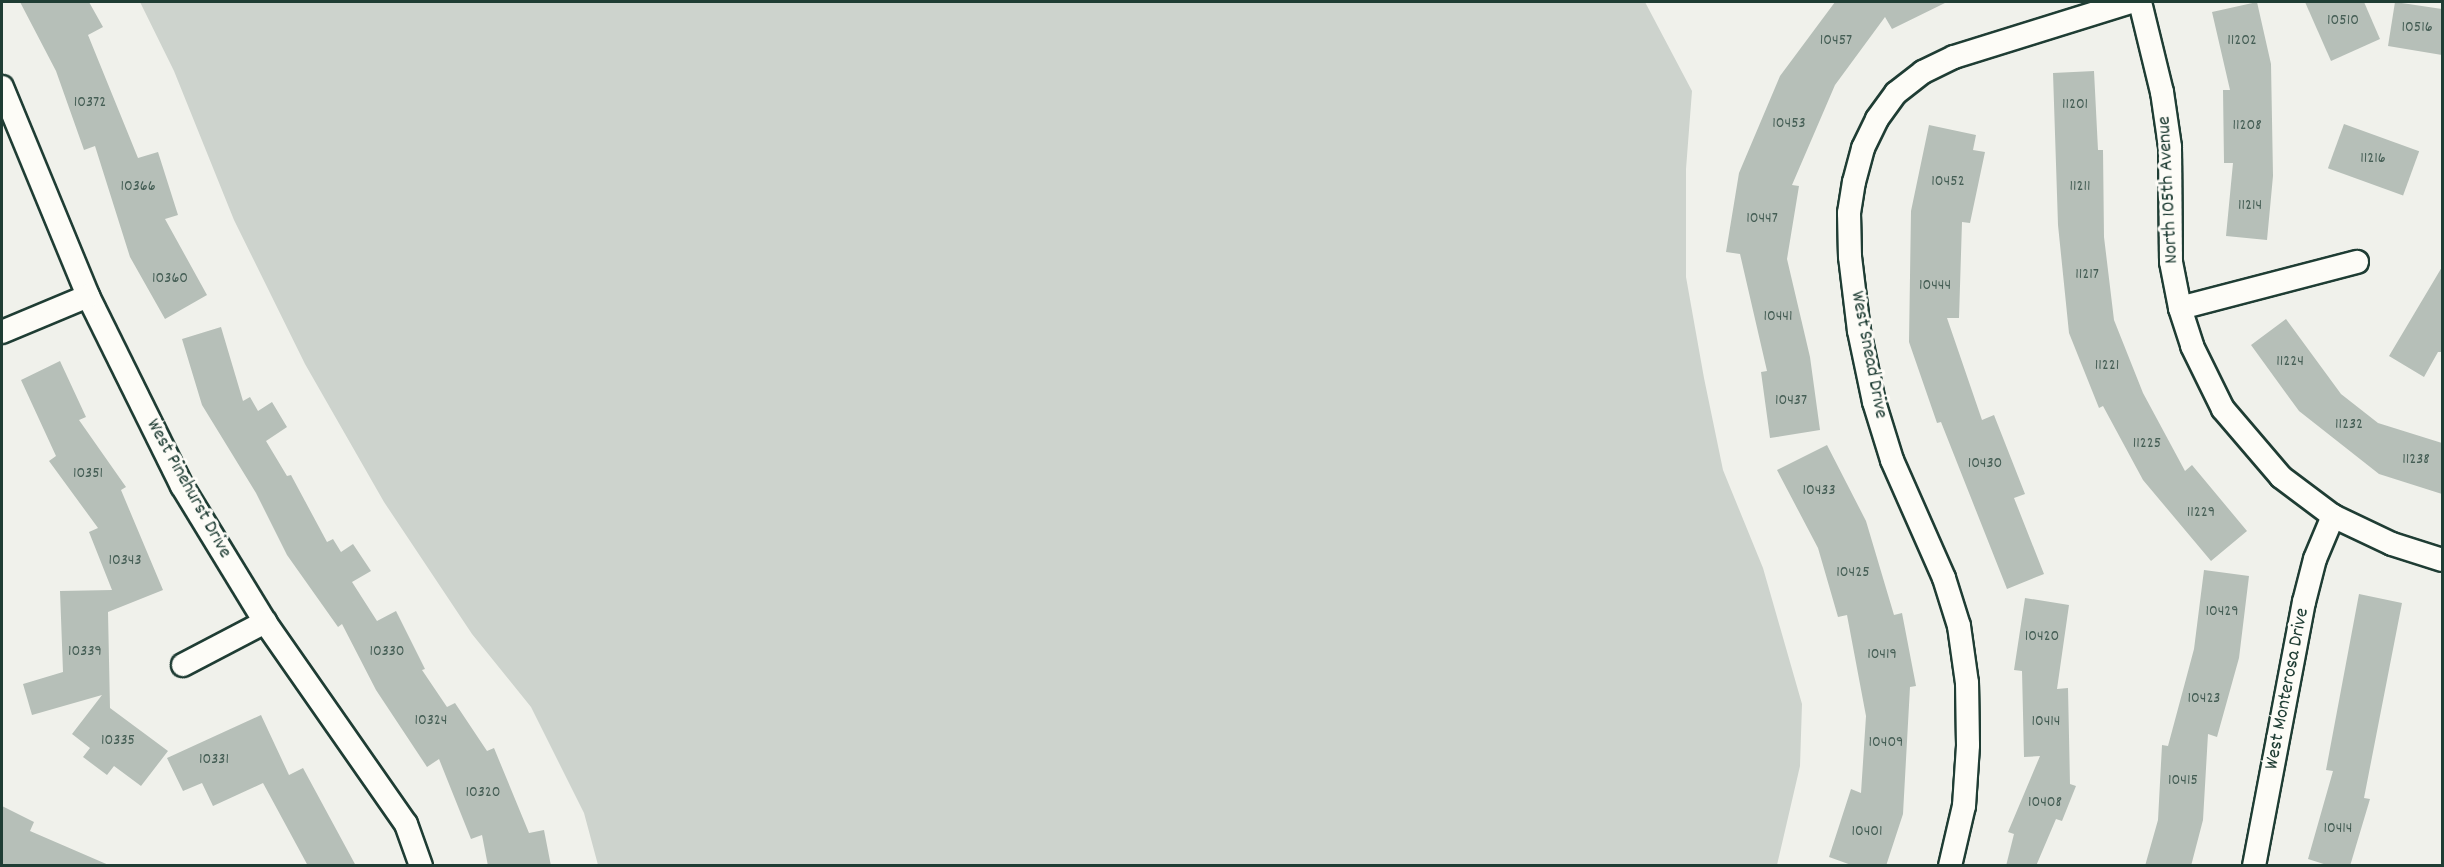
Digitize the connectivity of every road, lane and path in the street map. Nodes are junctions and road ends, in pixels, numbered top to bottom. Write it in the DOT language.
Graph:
graph roads {
  1 [pos="2131,2"];
  2 [pos="2140,2"];
  3 [pos="2,87"];
  4 [pos="2357,262"];
  5 [pos="88,296"];
  6 [pos="2180,308"];
  7 [pos="2,332"];
  8 [pos="2333,516"];
  9 [pos="2442,560"];
  10 [pos="265,622"];
  11 [pos="183,665"];
  12 [pos="421,866"];
  13 [pos="1950,866"];
  14 [pos="2254,866"];
  1 -- 13 [label="street, West Snead Drive"];
  2 -- 6 [label="street, North 105th Avenue"];
  3 -- 5 [label="street, West Pinehurst Drive"];
  4 -- 6 [label="street"];
  5 -- 7 [label="street"];
  5 -- 10 [label="street, West Pinehurst Drive"];
  6 -- 8 [label="street, North 105th Avenue"];
  8 -- 9 [label="street, North 105th Avenue"];
  8 -- 14 [label="street, West Monterosa Drive"];
  10 -- 11 [label="street"];
  10 -- 12 [label="street, West Pinehurst Drive"];
}
